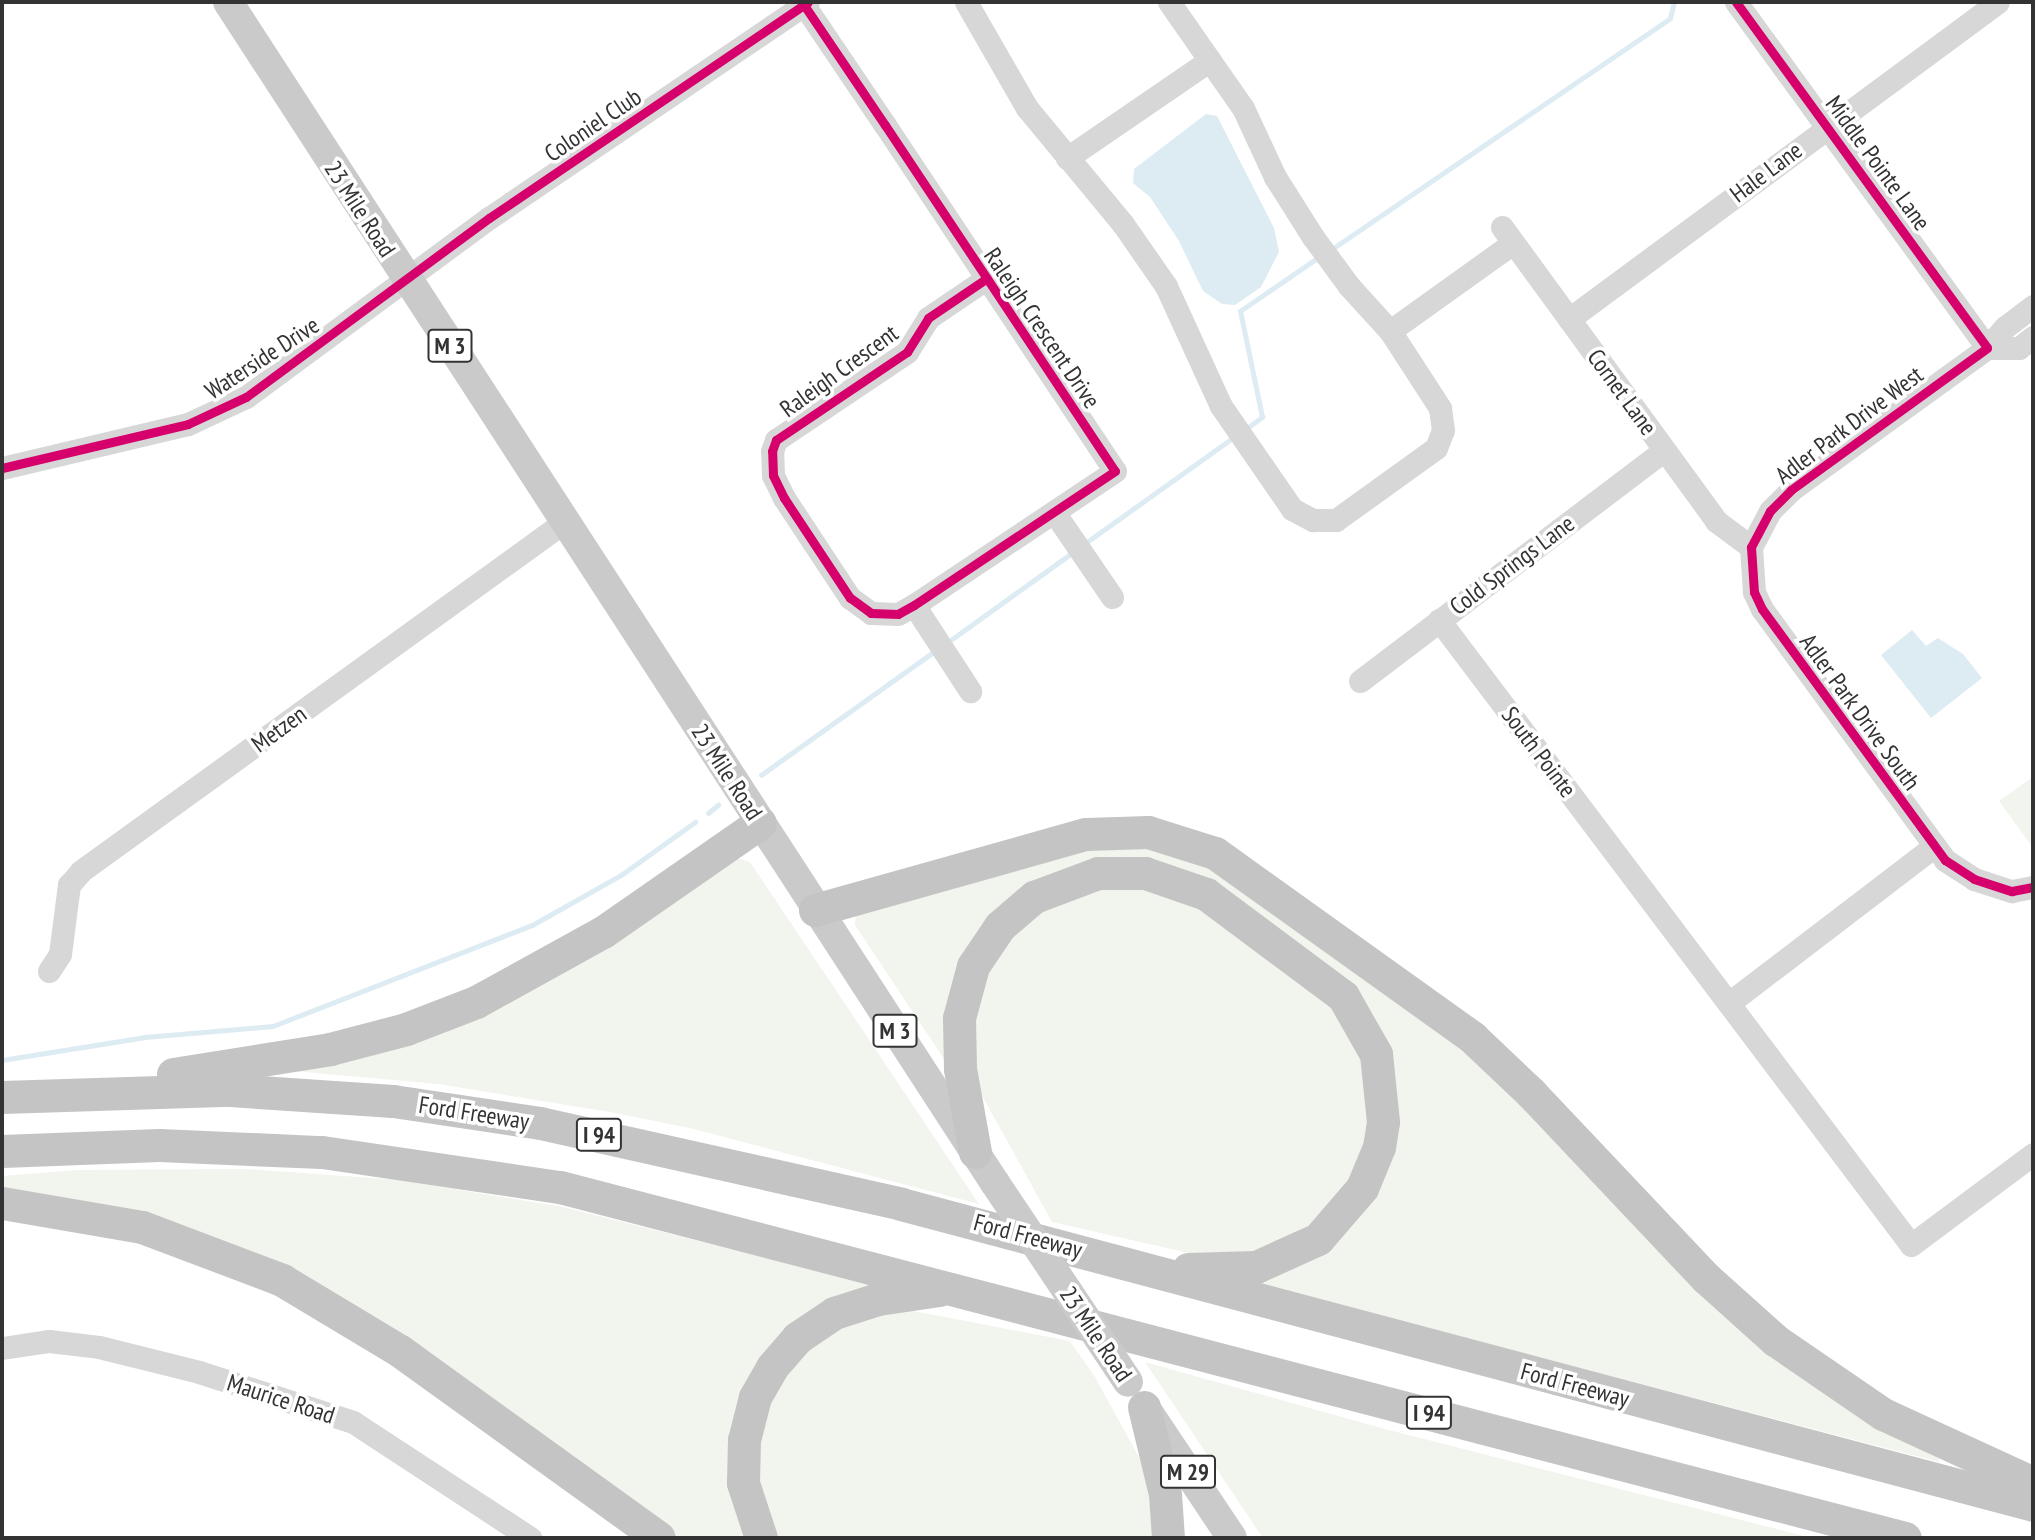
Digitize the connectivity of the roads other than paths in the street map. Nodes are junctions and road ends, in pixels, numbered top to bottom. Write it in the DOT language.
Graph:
graph roads {
  1 [pos="228,2"];
  2 [pos="965,2"];
  3 [pos="1169,2"];
  4 [pos="1736,2"];
  5 [pos="1998,2"];
  6 [pos="806,3"];
  7 [pos="1209,60"];
  8 [pos="1828,125"];
  9 [pos="1067,158"];
  10 [pos="987,278"];
  11 [pos="406,281"];
  12 [pos="2033,306"];
  13 [pos="1569,319"];
  14 [pos="1390,331"];
  15 [pos="2033,337"];
  16 [pos="1987,348"];
  17 [pos="1664,450"];
  18 [pos="2,468"];
  19 [pos="1054,512"];
  20 [pos="564,522"];
  21 [pos="1751,547"];
  22 [pos="1112,597"];
  23 [pos="914,605"];
  24 [pos="1439,620"];
  25 [pos="1360,681"];
  26 [pos="970,691"];
  27 [pos="760,823"];
  28 [pos="1934,846"];
  29 [pos="2033,887"];
  30 [pos="815,911"];
  31 [pos="49,971"];
  32 [pos="1729,1003"];
  33 [pos="17,1096"];
  34 [pos="2,1151"];
  35 [pos="975,1152"];
  36 [pos="2033,1154"];
  37 [pos="2,1203"];
  38 [pos="1153,1269"];
  39 [pos="953,1288"];
  40 [pos="2,1348"];
  41 [pos="1136,1395"];
  42 [pos="2033,1483"];
  43 [pos="2033,1505"];
  44 [pos="530,1538"];
  45 [pos="659,1538"];
  46 [pos="761,1538"];
  47 [pos="1168,1538"];
  48 [pos="1232,1538"];
  49 [pos="1905,1538"];
  1 -- 11 [label="main road, 23 Mile Road / M 3"];
  2 -- 9 [label="street"];
  3 -- 7 [label="street"];
  4 -- 8 [label="street, Middle Pointe Lane"];
  5 -- 8 [label="street, Hale Lane"];
  6 -- 10 [label="street, Raleigh Crescent Drive"];
  6 -- 11 [label="street, Coloniel Club"];
  7 -- 9 [label="street"];
  7 -- 14 [label="street"];
  8 -- 13 [label="street, Hale Lane"];
  8 -- 16 [label="street, Middle Pointe Lane"];
  9 -- 14 [label="street"];
  10 -- 19 [label="street, Raleigh Crescent Drive"];
  10 -- 23 [label="street, Raleigh Crescent"];
  11 -- 18 [label="street, Waterside Drive"];
  11 -- 20 [label="main road, 23 Mile Road / M 3"];
  12 -- 16 [label="street, Adler Park Drive West"];
  13 -- 14 [label="street, Cornet Lane"];
  13 -- 17 [label="street, Cornet Lane"];
  15 -- 16 [label="street"];
  16 -- 21 [label="street, Adler Park Drive West"];
  17 -- 21 [label="street, Cornet Lane"];
  17 -- 24 [label="street, Cold Springs Lane"];
  19 -- 22 [label="street"];
  19 -- 23 [label="street, Raleigh Crescent Drive"];
  20 -- 27 [label="main road, 23 Mile Road / M 3"];
  20 -- 31 [label="street, Metzen"];
  21 -- 28 [label="street, Adler Park Drive South"];
  23 -- 26 [label="street"];
  24 -- 25 [label="street, Cold Springs Lane"];
  24 -- 32 [label="street, South Pointe"];
  27 -- 30 [label="main road, 23 Mile Road / M 3"];
  27 -- 33 [label="highway"];
  28 -- 29 [label="street, Adler Park Drive South"];
  28 -- 32 [label="street"];
  30 -- 35 [label="main road, 23 Mile Road / M 3"];
  30 -- 42 [label="highway"];
  32 -- 36 [label="street, South Pointe"];
  33 -- 38 [label="highway, Ford Freeway / I 94"];
  34 -- 39 [label="highway, I 94"];
  35 -- 38 [label="highway"];
  35 -- 41 [label="main road, 23 Mile Road / M 3, bridge"];
  37 -- 45 [label="highway"];
  38 -- 43 [label="highway, Ford Freeway / I 94"];
  39 -- 46 [label="highway"];
  39 -- 49 [label="highway, I 94"];
  40 -- 44 [label="street, Maurice Road"];
  41 -- 47 [label="highway"];
  41 -- 48 [label="main road, 23 Mile Road / M 29"];
}
